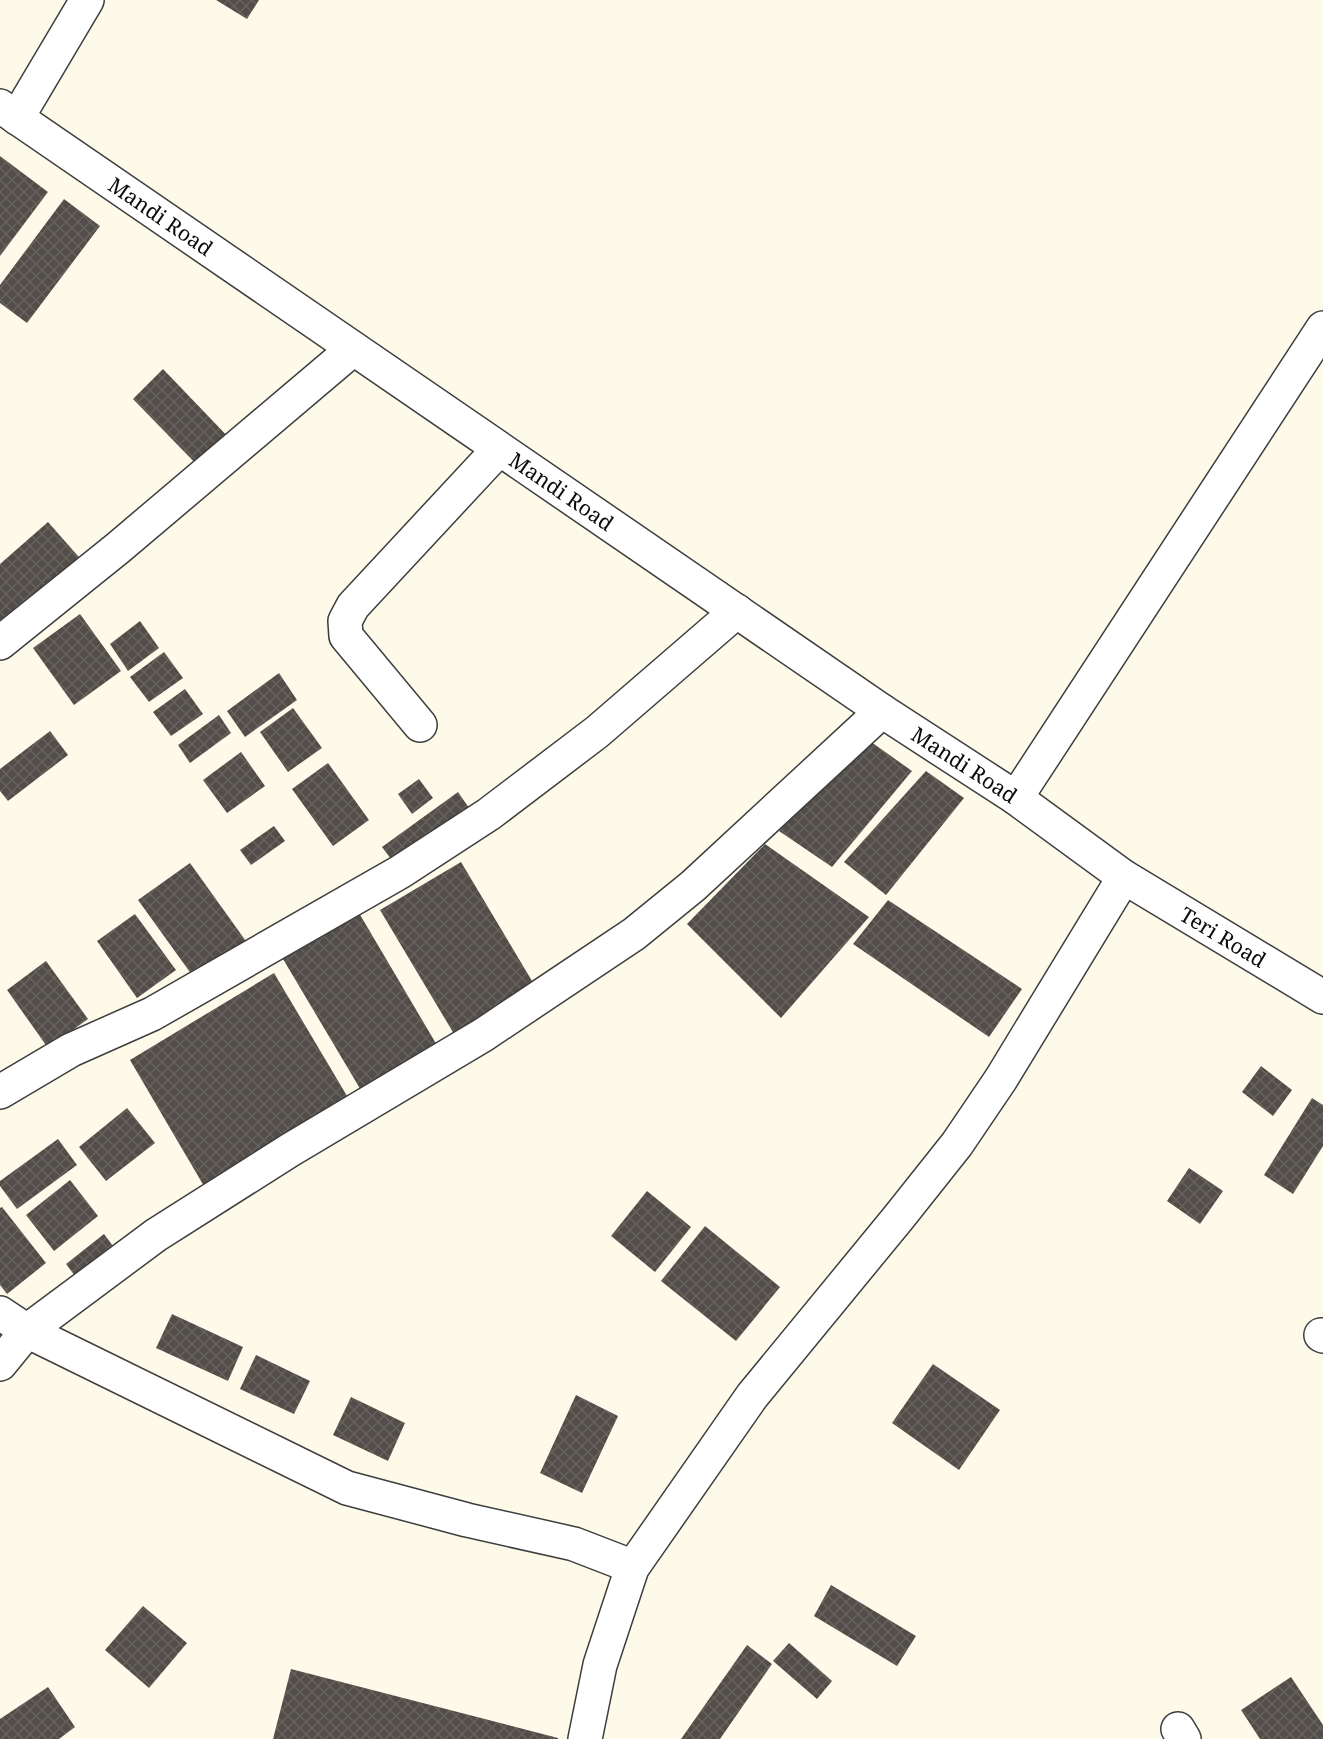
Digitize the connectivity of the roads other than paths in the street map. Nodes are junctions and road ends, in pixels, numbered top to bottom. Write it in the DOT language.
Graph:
graph roads {
  1 [pos="87,0"];
  2 [pos="8,112"];
  3 [pos="1323,328"];
  4 [pos="352,349"];
  5 [pos="498,449"];
  6 [pos="737,611"];
  7 [pos="0,643"];
  8 [pos="882,711"];
  9 [pos="420,725"];
  10 [pos="1016,798"];
  11 [pos="1124,878"];
  12 [pos="1323,997"];
  13 [pos="0,1092"];
  14 [pos="0,1313"];
  15 [pos="27,1331"];
  16 [pos="0,1364"];
  17 [pos="632,1568"];
  18 [pos="585,1739"];
  1 -- 2 [label="street"];
  2 -- 4 [label="street, Mandi Road"];
  3 -- 10 [label="street"];
  4 -- 5 [label="street, Mandi Road"];
  4 -- 7 [label="street"];
  5 -- 6 [label="street, Mandi Road"];
  5 -- 9 [label="street"];
  6 -- 8 [label="street, Mandi Road"];
  6 -- 13 [label="street"];
  8 -- 10 [label="street, Mandi Road"];
  8 -- 15 [label="street"];
  10 -- 11 [label="street, Mandi Road"];
  11 -- 12 [label="street, Teri Road"];
  11 -- 17 [label="street"];
  14 -- 15 [label="street"];
  15 -- 16 [label="street"];
  15 -- 17 [label="street"];
  17 -- 18 [label="street"];
}
